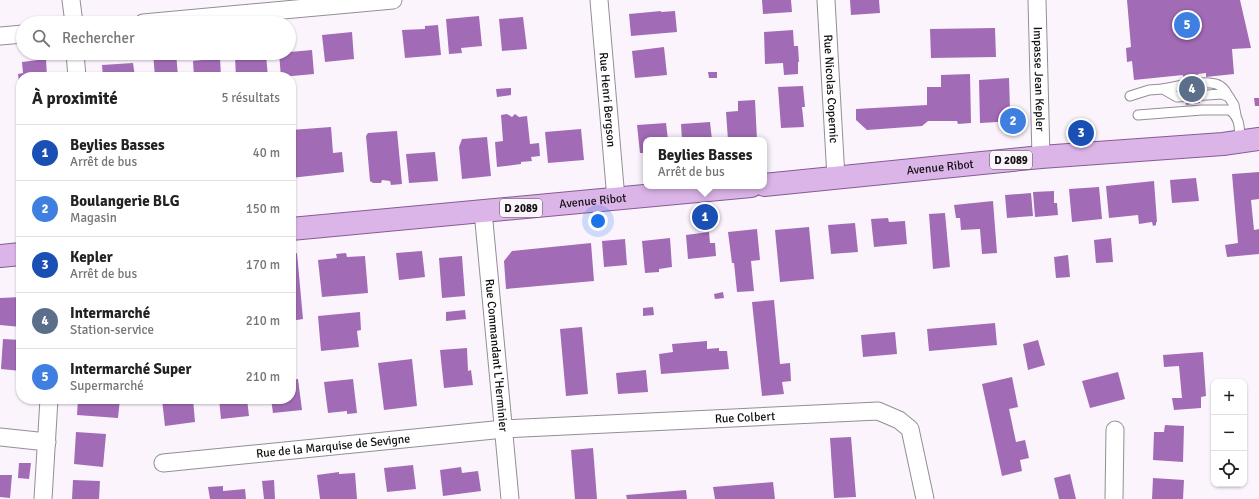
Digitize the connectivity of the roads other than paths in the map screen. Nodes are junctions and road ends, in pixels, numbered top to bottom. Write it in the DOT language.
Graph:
graph roads {
  1 [pos="71,0"];
  2 [pos="393,0"];
  3 [pos="599,0"];
  4 [pos="826,0"];
  5 [pos="1037,0"];
  6 [pos="256,6"];
  7 [pos="73,16"];
  8 [pos="190,16"];
  9 [pos="16,35"];
  10 [pos="0,36"];
  11 [pos="76,60"];
  12 [pos="77,72"];
  13 [pos="1130,96"];
  14 [pos="1138,115"];
  15 [pos="1236,115"];
  16 [pos="1250,140"];
  17 [pos="1041,157"];
  18 [pos="836,178"];
  19 [pos="767,185"];
  20 [pos="720,189"];
  21 [pos="616,199"];
  22 [pos="483,211"];
  23 [pos="296,229"];
  24 [pos="16,254"];
  25 [pos="0,256"];
  26 [pos="49,404"];
  27 [pos="504,429"];
  28 [pos="1115,430"];
  29 [pos="0,436"];
  30 [pos="46,442"];
  31 [pos="163,463"];
  32 [pos="43,499"];
  33 [pos="510,499"];
  34 [pos="925,499"];
  35 [pos="1114,499"];
  1 -- 7 [label="street"];
  2 -- 6 [label="street"];
  3 -- 21 [label="street, Rue Henri Bergson"];
  4 -- 18 [label="street, Rue Nicolas Copernic"];
  5 -- 17 [label="street, Impasse Jean Kepler"];
  6 -- 8 [label="street"];
  9 -- 10 [label="street"];
  11 -- 12 [label="street"];
  13 -- 15 [label="lane"];
  14 -- 15 [label="lane"];
  15 -- 16 [label="lane"];
  16 -- 17 [label="main road, Avenue Ribot / D 2089"];
  17 -- 18 [label="main road, Avenue Ribot / D 2089"];
  18 -- 19 [label="main road, Avenue Ribot / D 2089"];
  20 -- 21 [label="main road, Avenue Ribot / D 2089"];
  21 -- 22 [label="main road, Avenue Ribot / D 2089"];
  22 -- 23 [label="main road, Avenue Ribot / D 2089"];
  22 -- 27 [label="street, Rue Commandant L'Herminier"];
  24 -- 25 [label="main road"];
  26 -- 30 [label="street"];
  27 -- 31 [label="street, Rue de la Marquise de Sevigne"];
  27 -- 33 [label="street, Rue Commandant L'Herminier"];
  27 -- 34 [label="street, Rue Colbert"];
  28 -- 35 [label="street"];
  29 -- 30 [label="street"];
  30 -- 32 [label="street"];
}
